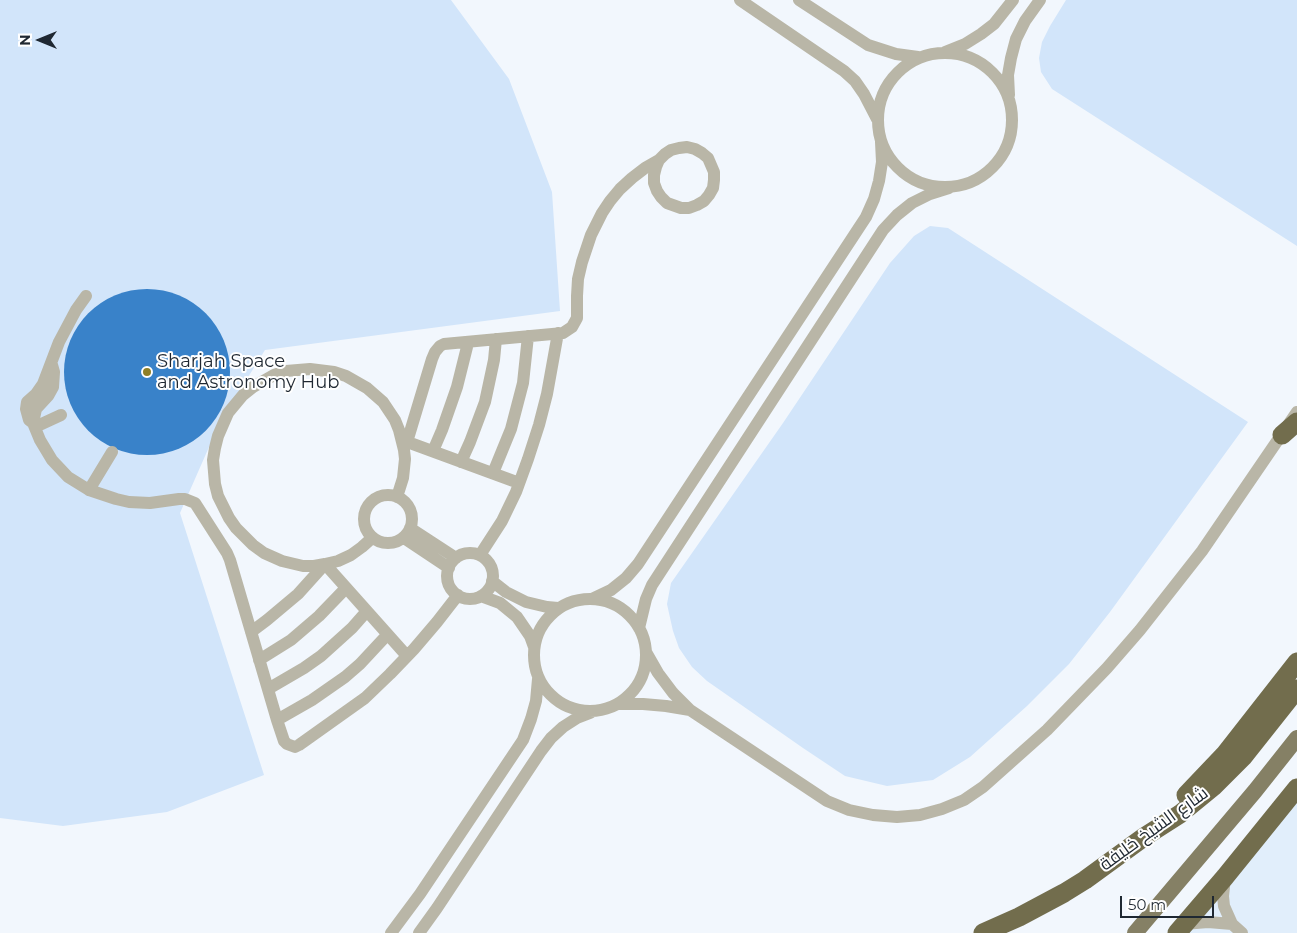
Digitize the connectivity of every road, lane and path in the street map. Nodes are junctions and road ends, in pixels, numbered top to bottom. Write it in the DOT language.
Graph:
graph roads {
  1 [pos="740,0"];
  2 [pos="799,0"];
  3 [pos="1013,0"];
  4 [pos="1040,0"];
  5 [pos="945,52"];
  6 [pos="918,57"];
  7 [pos="1009,98"];
  8 [pos="877,119"];
  9 [pos="881,142"];
  10 [pos="659,160"];
  11 [pos="949,188"];
  12 [pos="86,296"];
  13 [pos="558,333"];
  14 [pos="528,336"];
  15 [pos="496,339"];
  16 [pos="468,342"];
  17 [pos="1297,412"];
  18 [pos="61,415"];
  19 [pos="1297,422"];
  20 [pos="34,425"];
  21 [pos="1282,434"];
  22 [pos="405,441"];
  23 [pos="433,451"];
  24 [pos="112,452"];
  25 [pos="461,462"];
  26 [pos="493,473"];
  27 [pos="519,483"];
  28 [pos="89,490"];
  29 [pos="397,497"];
  30 [pos="407,533"];
  31 [pos="372,538"];
  32 [pos="480,555"];
  33 [pos="452,563"];
  34 [pos="325,564"];
  35 [pos="492,581"];
  36 [pos="346,588"];
  37 [pos="458,595"];
  38 [pos="481,596"];
  39 [pos="592,599"];
  40 [pos="558,608"];
  41 [pos="367,611"];
  42 [pos="639,628"];
  43 [pos="251,632"];
  44 [pos="388,635"];
  45 [pos="534,647"];
  46 [pos="646,652"];
  47 [pos="407,656"];
  48 [pos="259,660"];
  49 [pos="1297,662"];
  50 [pos="538,679"];
  51 [pos="268,689"];
  52 [pos="1297,689"];
  53 [pos="619,704"];
  54 [pos="690,710"];
  55 [pos="592,712"];
  56 [pos="277,720"];
  57 [pos="1297,738"];
  58 [pos="1297,788"];
  59 [pos="1144,837"];
  60 [pos="1225,876"];
  61 [pos="1232,924"];
  62 [pos="1181,929"];
  63 [pos="391,933"];
  64 [pos="419,933"];
  65 [pos="983,933"];
  66 [pos="1135,933"];
  67 [pos="1242,933"];
  1 -- 8 [label="street"];
  2 -- 6 [label="street"];
  3 -- 5 [label="street"];
  4 -- 7 [label="street"];
  5 -- 6 [label="street"];
  5 -- 7 [label="street"];
  6 -- 8 [label="street"];
  7 -- 11 [label="street"];
  8 -- 9 [label="street"];
  9 -- 11 [label="street"];
  9 -- 39 [label="street"];
  10 -- 10 [label="street"];
  10 -- 13 [label="street"];
  11 -- 42 [label="street"];
  12 -- 20 [label="street"];
  13 -- 14 [label="street"];
  13 -- 27 [label="street"];
  14 -- 15 [label="street"];
  14 -- 26 [label="street"];
  15 -- 16 [label="street"];
  15 -- 25 [label="street"];
  16 -- 22 [label="street"];
  16 -- 23 [label="street"];
  17 -- 21 [label="street"];
  18 -- 20 [label="street"];
  19 -- 21 [label="highway"];
  20 -- 28 [label="street"];
  21 -- 54 [label="street"];
  22 -- 23 [label="street"];
  22 -- 29 [label="street"];
  22 -- 34 [label="street"];
  23 -- 25 [label="street"];
  24 -- 28 [label="street"];
  25 -- 26 [label="street"];
  26 -- 27 [label="street"];
  27 -- 32 [label="street"];
  28 -- 43 [label="street"];
  29 -- 30 [label="street"];
  29 -- 31 [label="street"];
  30 -- 31 [label="street"];
  30 -- 33 [label="street"];
  31 -- 34 [label="street"];
  32 -- 33 [label="street"];
  32 -- 35 [label="street"];
  33 -- 37 [label="street"];
  34 -- 36 [label="street"];
  34 -- 43 [label="street"];
  35 -- 38 [label="street"];
  35 -- 40 [label="street"];
  36 -- 41 [label="street"];
  36 -- 48 [label="street"];
  37 -- 38 [label="street"];
  37 -- 47 [label="street"];
  38 -- 45 [label="street"];
  39 -- 40 [label="street"];
  39 -- 42 [label="street"];
  40 -- 45 [label="street"];
  41 -- 44 [label="street"];
  41 -- 51 [label="street"];
  42 -- 46 [label="street"];
  43 -- 48 [label="street"];
  44 -- 47 [label="street"];
  44 -- 56 [label="street"];
  45 -- 50 [label="street"];
  46 -- 53 [label="street"];
  46 -- 54 [label="street"];
  47 -- 56 [label="street"];
  48 -- 51 [label="street"];
  49 -- 59 [label="highway"];
  50 -- 55 [label="street"];
  50 -- 63 [label="street"];
  51 -- 56 [label="street"];
  52 -- 59 [label="highway, شارع الشيخ خليفة"];
  53 -- 54 [label="street"];
  53 -- 55 [label="street"];
  55 -- 64 [label="street"];
  57 -- 66 [label="main road"];
  58 -- 60 [label="highway"];
  59 -- 65 [label="highway, شارع الشيخ خليفة"];
  60 -- 61 [label="street"];
  60 -- 62 [label="highway"];
  61 -- 62 [label="street"];
  61 -- 67 [label="street"];
}
